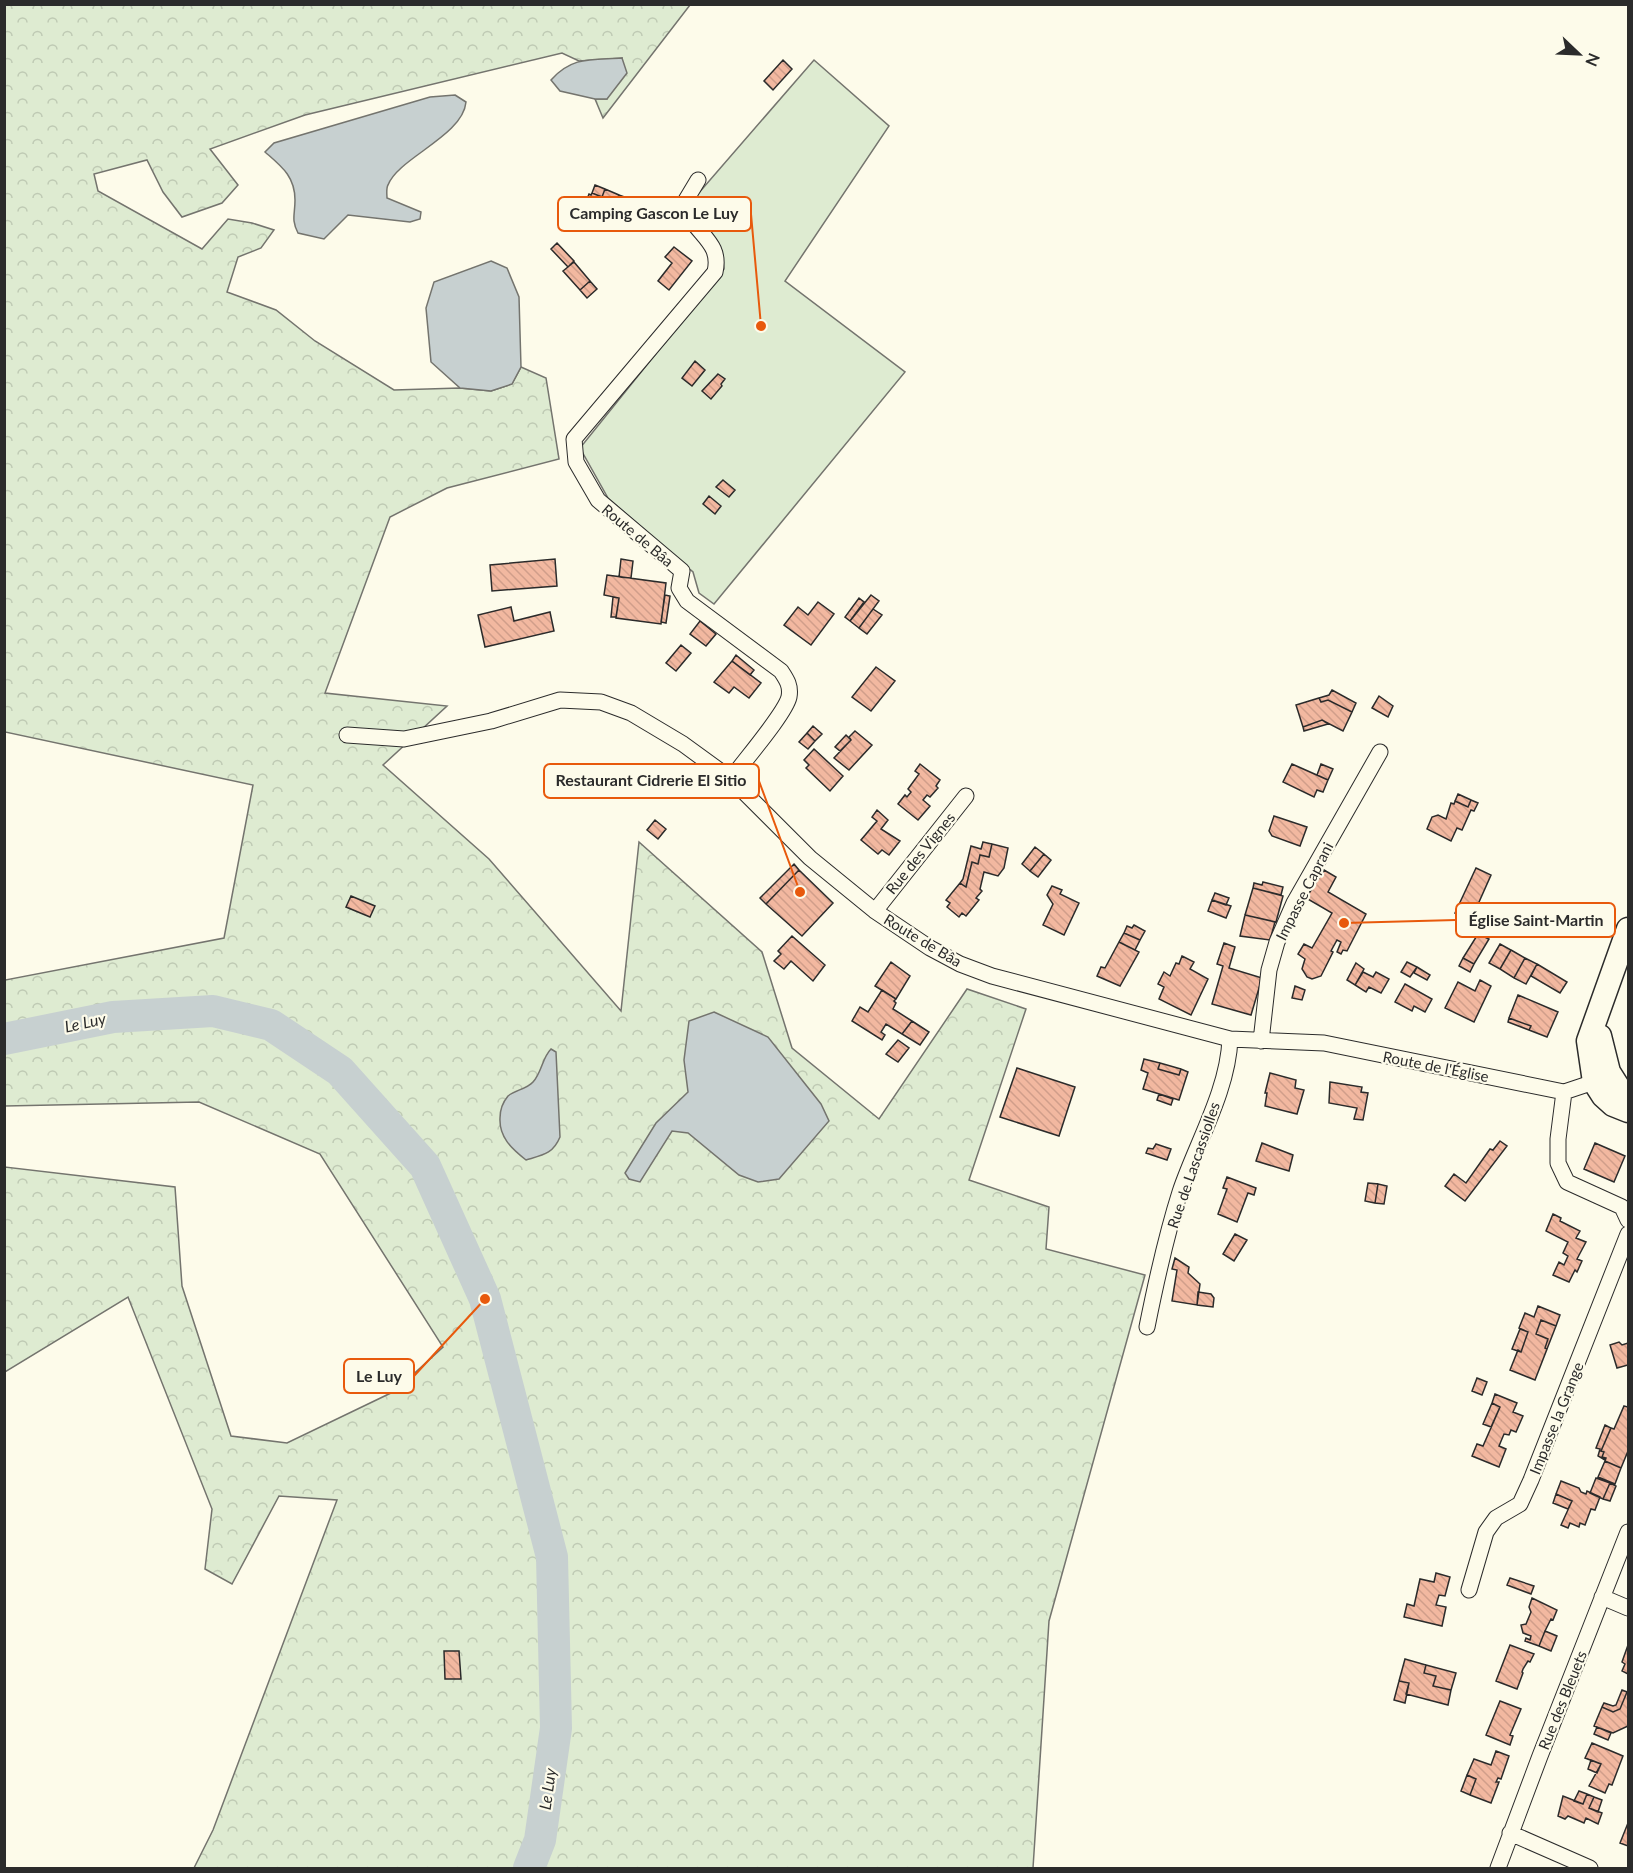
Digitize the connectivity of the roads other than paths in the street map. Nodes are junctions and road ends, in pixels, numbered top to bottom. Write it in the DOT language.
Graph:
graph roads {
  1 [pos="698,180"];
  2 [pos="347,735"];
  3 [pos="1380,752"];
  4 [pos="731,779"];
  5 [pos="966,796"];
  6 [pos="875,911"];
  7 [pos="1629,929"];
  8 [pos="1230,1039"];
  9 [pos="1261,1041"];
  10 [pos="1601,1077"];
  11 [pos="1564,1092"];
  12 [pos="1629,1102"];
  13 [pos="1629,1111"];
  14 [pos="1629,1220"];
  15 [pos="1629,1234"];
  16 [pos="1147,1326"];
  17 [pos="1629,1532"];
  18 [pos="1469,1590"];
  19 [pos="1602,1597"];
  20 [pos="1629,1608"];
  21 [pos="1510,1833"];
  22 [pos="1498,1869"];
  23 [pos="1590,1869"];
  1 -- 4 [label="street, Route de Bâa"];
  2 -- 4 [label="street, Route de Bâa"];
  3 -- 9 [label="street, Impasse Caprani"];
  4 -- 6 [label="street, Route de Bâa"];
  5 -- 6 [label="street, Rue des Vignes"];
  6 -- 8 [label="street, Route de Bâa"];
  7 -- 10 [label="street"];
  8 -- 9 [label="street, Route de l'Église"];
  8 -- 16 [label="street, Rue de Lascassiolles"];
  9 -- 11 [label="street, Route de l'Église"];
  10 -- 11 [label="street, Route de l'Église"];
  10 -- 12 [label="street"];
  10 -- 13 [label="street"];
  11 -- 14 [label="street"];
  15 -- 18 [label="street, Impasse la Grange"];
  17 -- 19 [label="street, Rue des Bleuets"];
  19 -- 20 [label="street"];
  19 -- 21 [label="street, Rue des Bleuets"];
  21 -- 22 [label="street, Rue des Bleuets"];
  21 -- 23 [label="street"];
}
